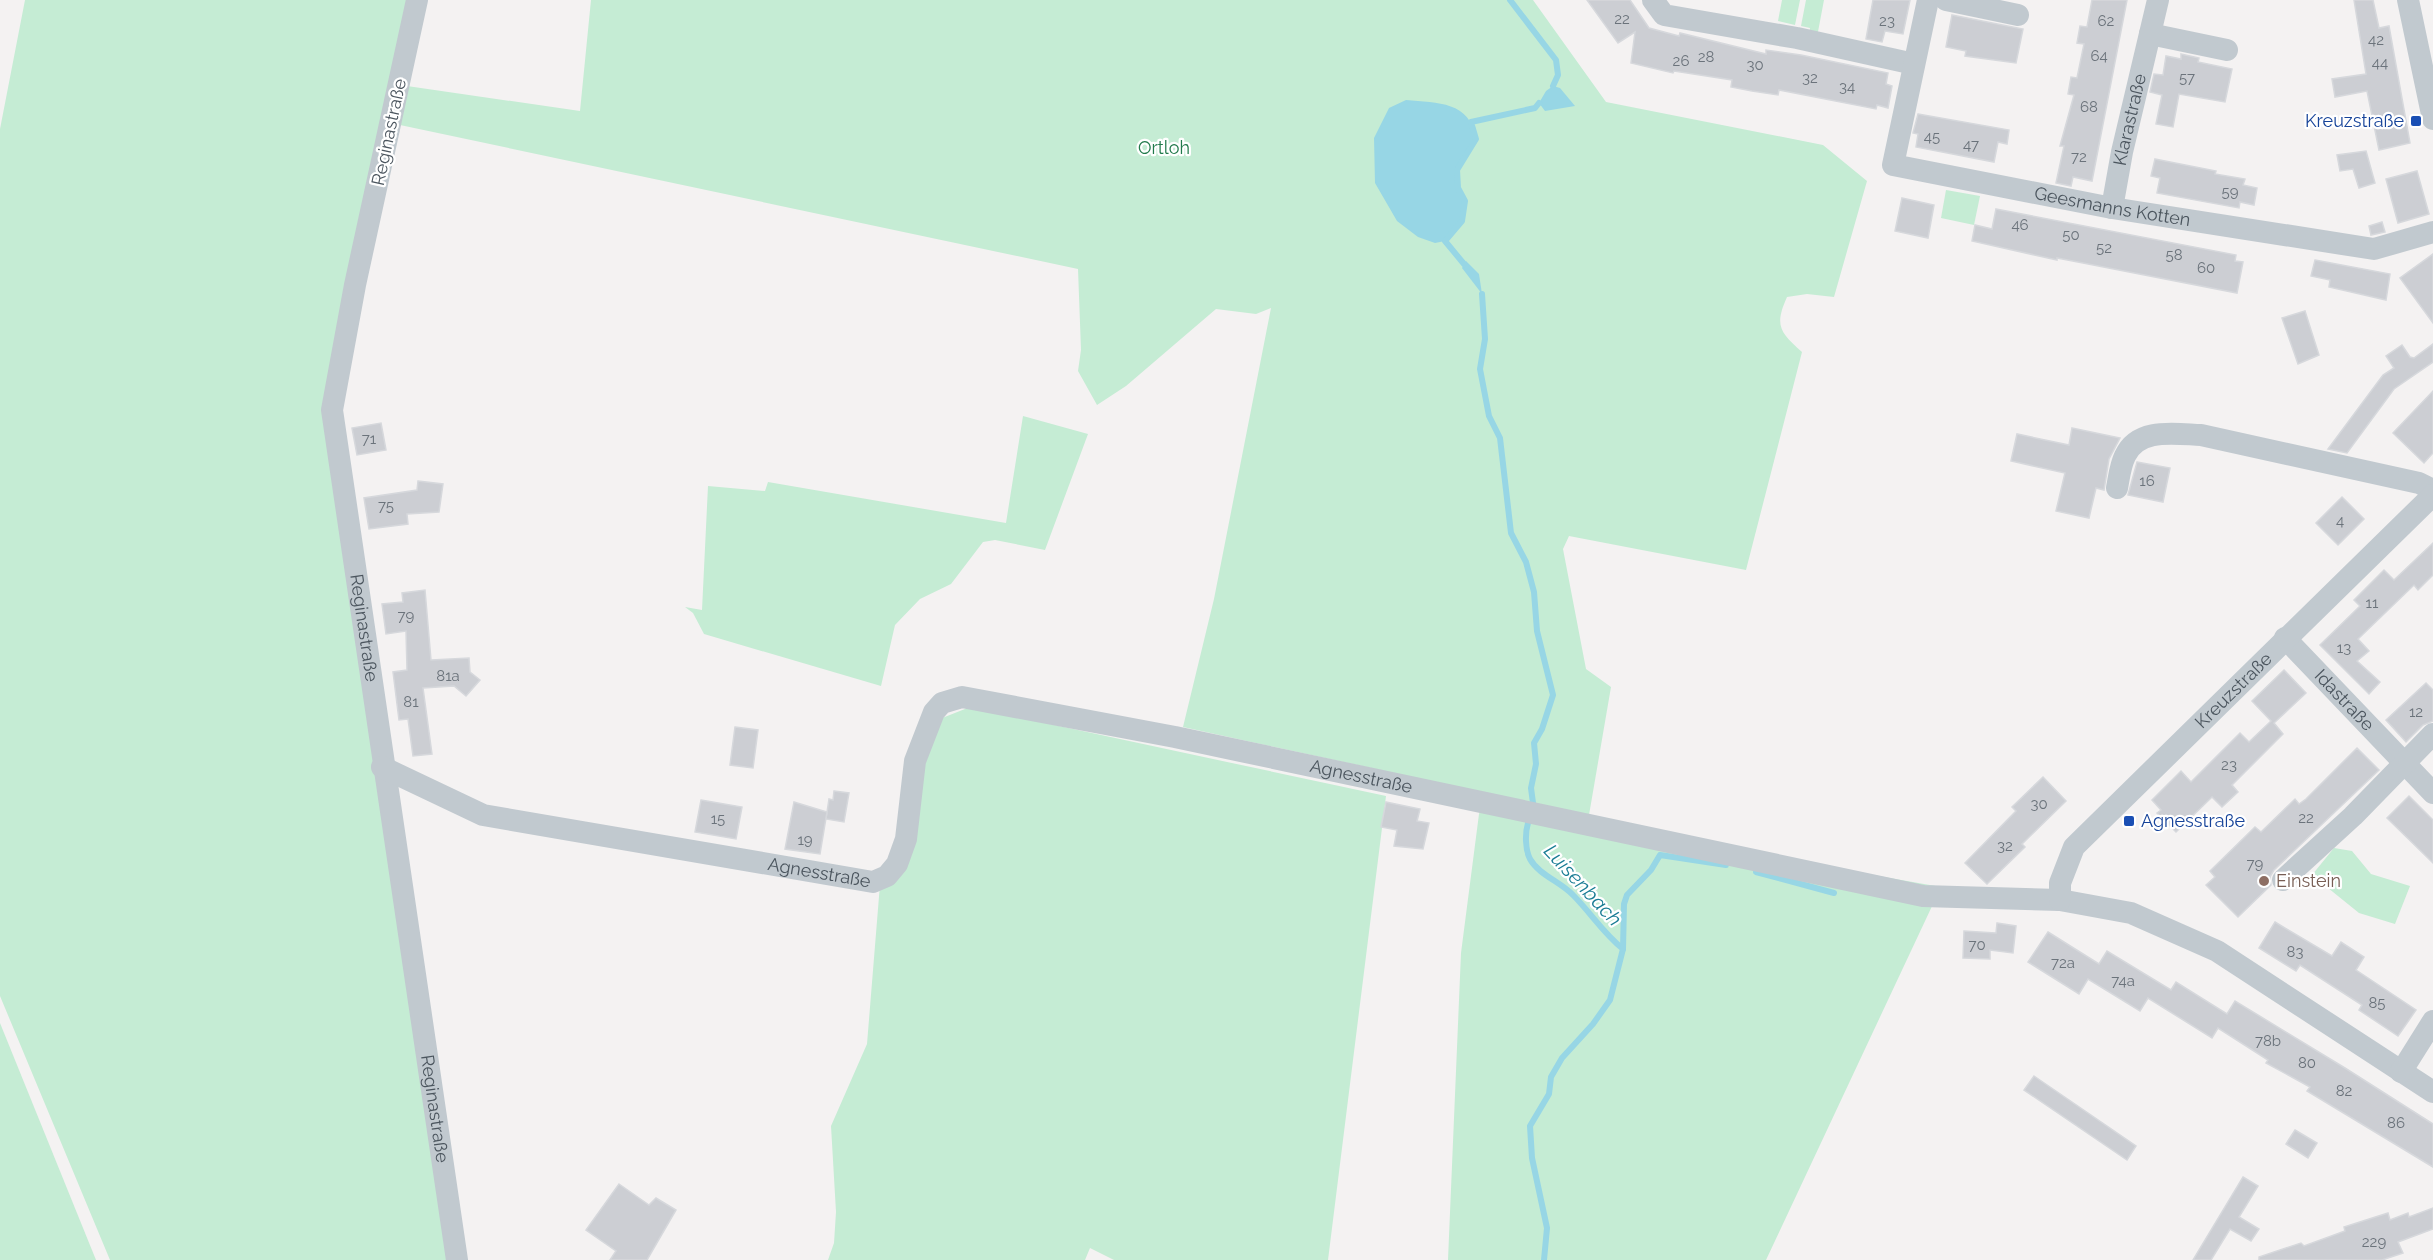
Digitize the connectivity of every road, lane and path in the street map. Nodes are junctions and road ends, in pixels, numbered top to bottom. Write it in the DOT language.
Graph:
graph roads {
  1 [pos="417,0"];
  2 [pos="1653,0"];
  3 [pos="1928,0"];
  4 [pos="1946,0"];
  5 [pos="2158,0"];
  6 [pos="2408,0"];
  7 [pos="2018,15"];
  8 [pos="2150,34"];
  9 [pos="2227,50"];
  10 [pos="1914,64"];
  11 [pos="2433,119"];
  12 [pos="2112,208"];
  13 [pos="2433,232"];
  14 [pos="2117,488"];
  15 [pos="2433,490"];
  16 [pos="2433,495"];
  17 [pos="2285,639"];
  18 [pos="2433,734"];
  19 [pos="2403,763"];
  20 [pos="382,767"];
  21 [pos="2433,793"];
  22 [pos="2283,880"];
  23 [pos="2061,900"];
  24 [pos="2433,1021"];
  25 [pos="2401,1072"];
  26 [pos="2433,1092"];
  27 [pos="457,1260"];
  1 -- 20 [label="street, Reginastraße"];
  2 -- 10 [label="street"];
  3 -- 10 [label="street, Geesmanns Kotten"];
  4 -- 7 [label="street"];
  5 -- 8 [label="street, Klarastraße"];
  6 -- 11 [label="street"];
  8 -- 9 [label="street"];
  8 -- 12 [label="street, Klarastraße"];
  10 -- 12 [label="street, Geesmanns Kotten"];
  12 -- 13 [label="street, Geesmanns Kotten"];
  14 -- 15 [label="street"];
  16 -- 17 [label="street, Kreuzstraße"];
  17 -- 19 [label="street, Idastraße"];
  17 -- 23 [label="street, Kreuzstraße"];
  18 -- 19 [label="street"];
  19 -- 21 [label="street, Idastraße"];
  19 -- 22 [label="street"];
  20 -- 23 [label="street, Agnesstraße"];
  20 -- 27 [label="street, Reginastraße"];
  23 -- 25 [label="street, Agnesstraße"];
  24 -- 25 [label="street"];
  25 -- 26 [label="street, Agnesstraße"];
}
